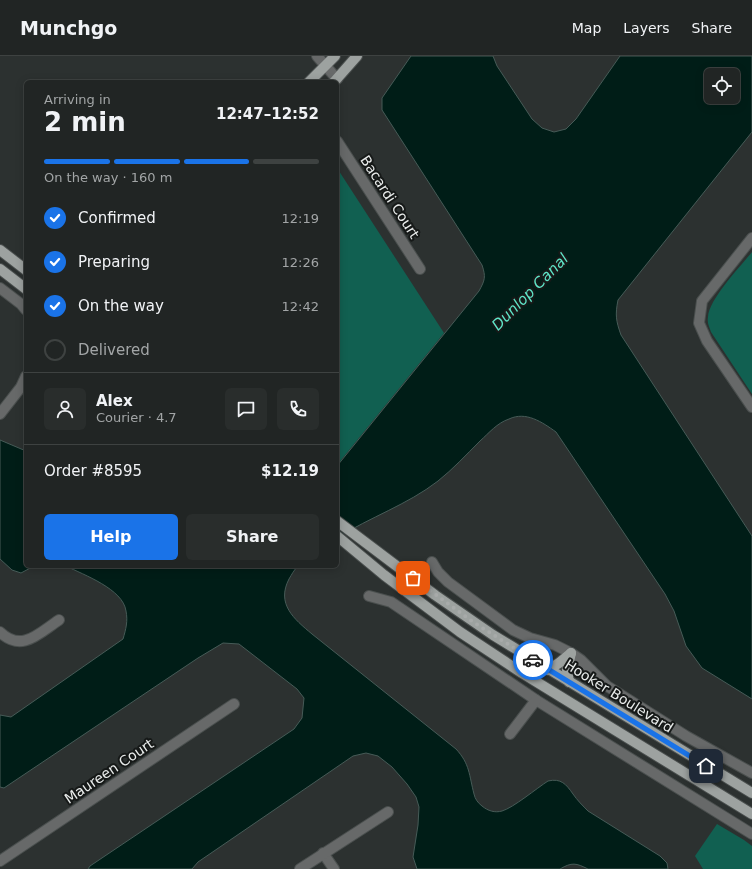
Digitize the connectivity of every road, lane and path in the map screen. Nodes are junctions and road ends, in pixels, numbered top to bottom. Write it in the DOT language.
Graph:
graph roads {
  1 [pos="318,56"];
  2 [pos="335,56"];
  3 [pos="357,56"];
  4 [pos="325,65"];
  5 [pos="311,80"];
  6 [pos="334,80"];
  7 [pos="336,80"];
  8 [pos="339,144"];
  9 [pos="752,238"];
  10 [pos="0,250"];
  11 [pos="24,268"];
  12 [pos="0,269"];
  13 [pos="420,269"];
  14 [pos="24,287"];
  15 [pos="0,288"];
  16 [pos="24,308"];
  17 [pos="24,385"];
  18 [pos="752,407"];
  19 [pos="0,414"];
  20 [pos="339,522"];
  21 [pos="340,538"];
  22 [pos="432,562"];
  23 [pos="369,596"];
  24 [pos="59,620"];
  25 [pos="0,632"];
  26 [pos="571,653"];
  27 [pos="548,670"];
  28 [pos="569,682"];
  29 [pos="536,700"];
  30 [pos="234,704"];
  31 [pos="510,734"];
  32 [pos="752,773"];
  33 [pos="752,794"];
  34 [pos="388,812"];
  35 [pos="752,814"];
  36 [pos="752,834"];
  37 [pos="323,853"];
  38 [pos="0,861"];
  39 [pos="300,869"];
  40 [pos="334,869"];
  1 -- 4 [label="street"];
  2 -- 4 [label="main road"];
  3 -- 7 [label="main road"];
  4 -- 5 [label="main road"];
  4 -- 6 [label="street"];
  8 -- 13 [label="street, Bacardi Court"];
  9 -- 18 [label="street"];
  10 -- 11 [label="main road"];
  12 -- 14 [label="main road"];
  15 -- 16 [label="street"];
  17 -- 19 [label="street"];
  20 -- 27 [label="main road, Hooker Boulevard"];
  21 -- 35 [label="main road"];
  22 -- 26 [label="street, Hooker Boulevard"];
  23 -- 29 [label="street"];
  24 -- 25 [label="street"];
  26 -- 27 [label="main road"];
  26 -- 28 [label="main road"];
  26 -- 32 [label="street, Hooker Boulevard"];
  27 -- 28 [label="main road, Hooker Boulevard"];
  28 -- 33 [label="main road, Hooker Boulevard"];
  29 -- 31 [label="street"];
  29 -- 36 [label="street"];
  30 -- 38 [label="street, Maureen Court"];
  34 -- 37 [label="street"];
  37 -- 39 [label="street"];
  37 -- 40 [label="street"];
}
